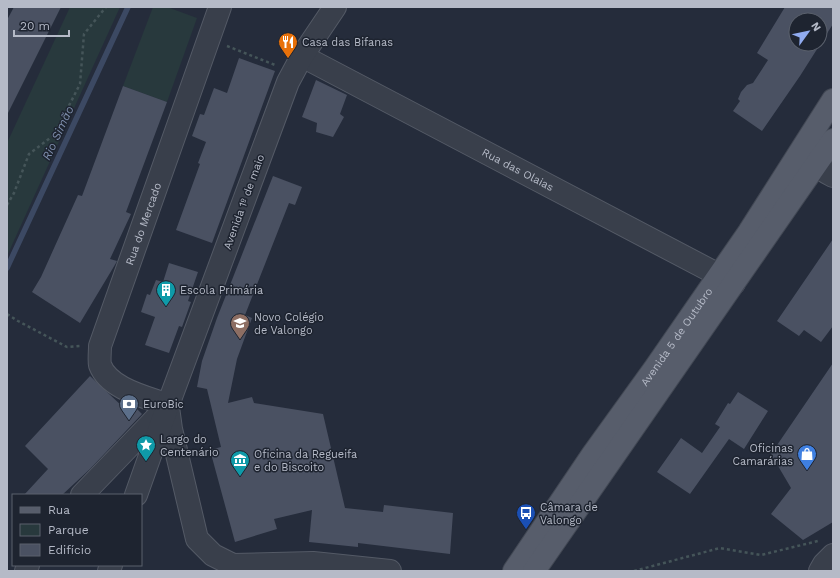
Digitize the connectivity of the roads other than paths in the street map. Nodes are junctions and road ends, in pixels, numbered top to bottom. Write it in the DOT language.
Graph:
graph roads {
  1 [pos="220,7"];
  2 [pos="335,7"];
  3 [pos="302,56"];
  4 [pos="833,100"];
  5 [pos="833,110"];
  6 [pos="833,140"];
  7 [pos="825,170"];
  8 [pos="833,180"];
  9 [pos="800,189"];
  10 [pos="727,279"];
  11 [pos="168,405"];
  12 [pos="83,494"];
  13 [pos="136,494"];
  14 [pos="825,548"];
  15 [pos="390,571"];
  16 [pos="514,571"];
  17 [pos="534,571"];
  18 [pos="820,571"];
  1 -- 11 [label="street, Rua do Mercado"];
  2 -- 3 [label="street, Avenida 1º de maio"];
  3 -- 10 [label="street, Rua das Olaias"];
  3 -- 11 [label="street, Avenida 1º de maio"];
  4 -- 10 [label="main road, Avenida 5 de Outubro"];
  5 -- 7 [label="street"];
  6 -- 7 [label="main road, Avenida 5 de Outubro"];
  7 -- 9 [label="main road, Avenida 5 de Outubro"];
  8 -- 9 [label="street"];
  9 -- 10 [label="main road, Avenida 5 de Outubro"];
  10 -- 16 [label="main road, Avenida 5 de Outubro"];
  10 -- 17 [label="main road, Avenida 5 de Outubro"];
  11 -- 12 [label="street"];
  11 -- 13 [label="street"];
  11 -- 15 [label="street"];
  14 -- 18 [label="street"];
}
